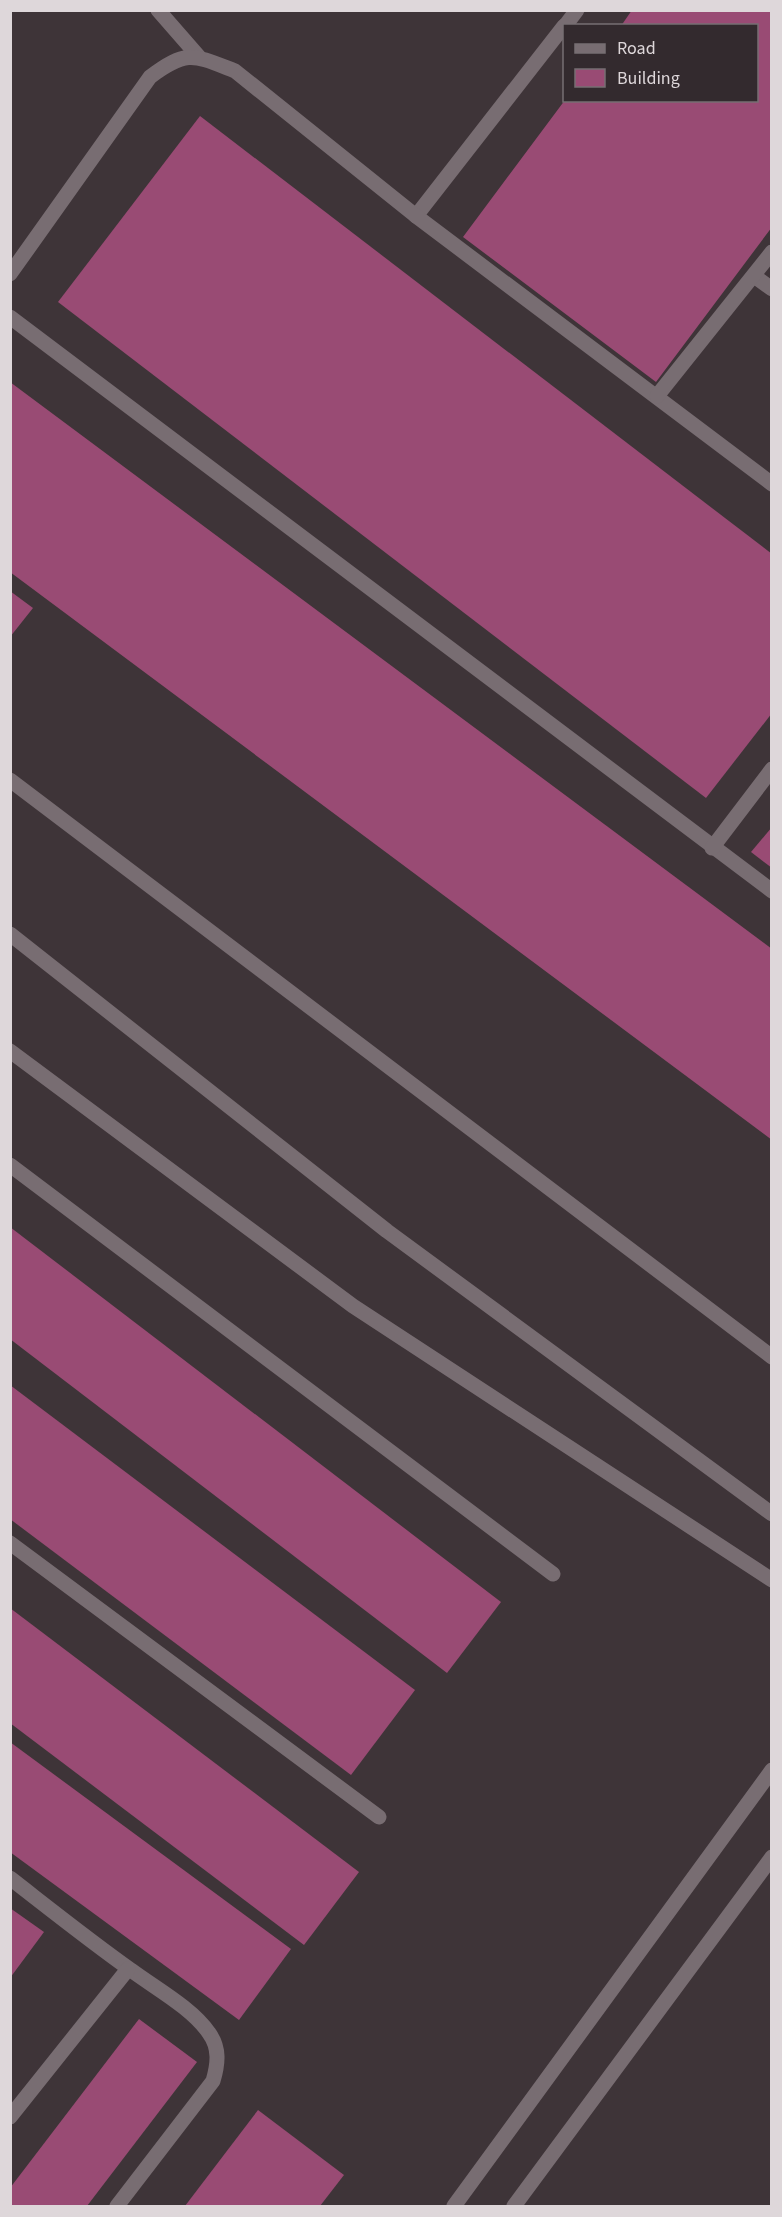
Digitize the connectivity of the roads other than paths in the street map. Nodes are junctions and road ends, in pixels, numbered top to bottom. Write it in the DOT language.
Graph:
graph roads {
  1 [pos="158,10"];
  2 [pos="577,10"];
  3 [pos="566,24"];
  4 [pos="563,29"];
  5 [pos="199,57"];
  6 [pos="416,216"];
  7 [pos="771,252"];
  8 [pos="10,274"];
  9 [pos="754,276"];
  10 [pos="771,289"];
  11 [pos="10,317"];
  12 [pos="657,396"];
  13 [pos="771,484"];
  14 [pos="771,769"];
  15 [pos="10,780"];
  16 [pos="712,848"];
  17 [pos="771,891"];
  18 [pos="10,934"];
  19 [pos="10,1051"];
  20 [pos="10,1165"];
  21 [pos="771,1357"];
  22 [pos="771,1514"];
  23 [pos="10,1543"];
  24 [pos="553,1574"];
  25 [pos="771,1580"];
  26 [pos="771,1770"];
  27 [pos="378,1817"];
  28 [pos="771,1857"];
  29 [pos="10,1878"];
  30 [pos="128,1969"];
  31 [pos="10,2117"];
  32 [pos="117,2206"];
  33 [pos="454,2206"];
  34 [pos="514,2206"];
  1 -- 5 [label="street"];
  2 -- 3 [label="street"];
  4 -- 6 [label="street"];
  5 -- 6 [label="street"];
  5 -- 8 [label="street"];
  6 -- 12 [label="street"];
  7 -- 9 [label="street"];
  9 -- 10 [label="street"];
  9 -- 12 [label="street"];
  11 -- 16 [label="street"];
  12 -- 13 [label="street"];
  14 -- 16 [label="street"];
  15 -- 21 [label="street"];
  16 -- 17 [label="street"];
  18 -- 22 [label="street"];
  19 -- 25 [label="street"];
  20 -- 24 [label="street"];
  23 -- 27 [label="street"];
  26 -- 33 [label="street"];
  28 -- 34 [label="street"];
  29 -- 30 [label="street"];
  30 -- 31 [label="street"];
  30 -- 32 [label="street"];
}
